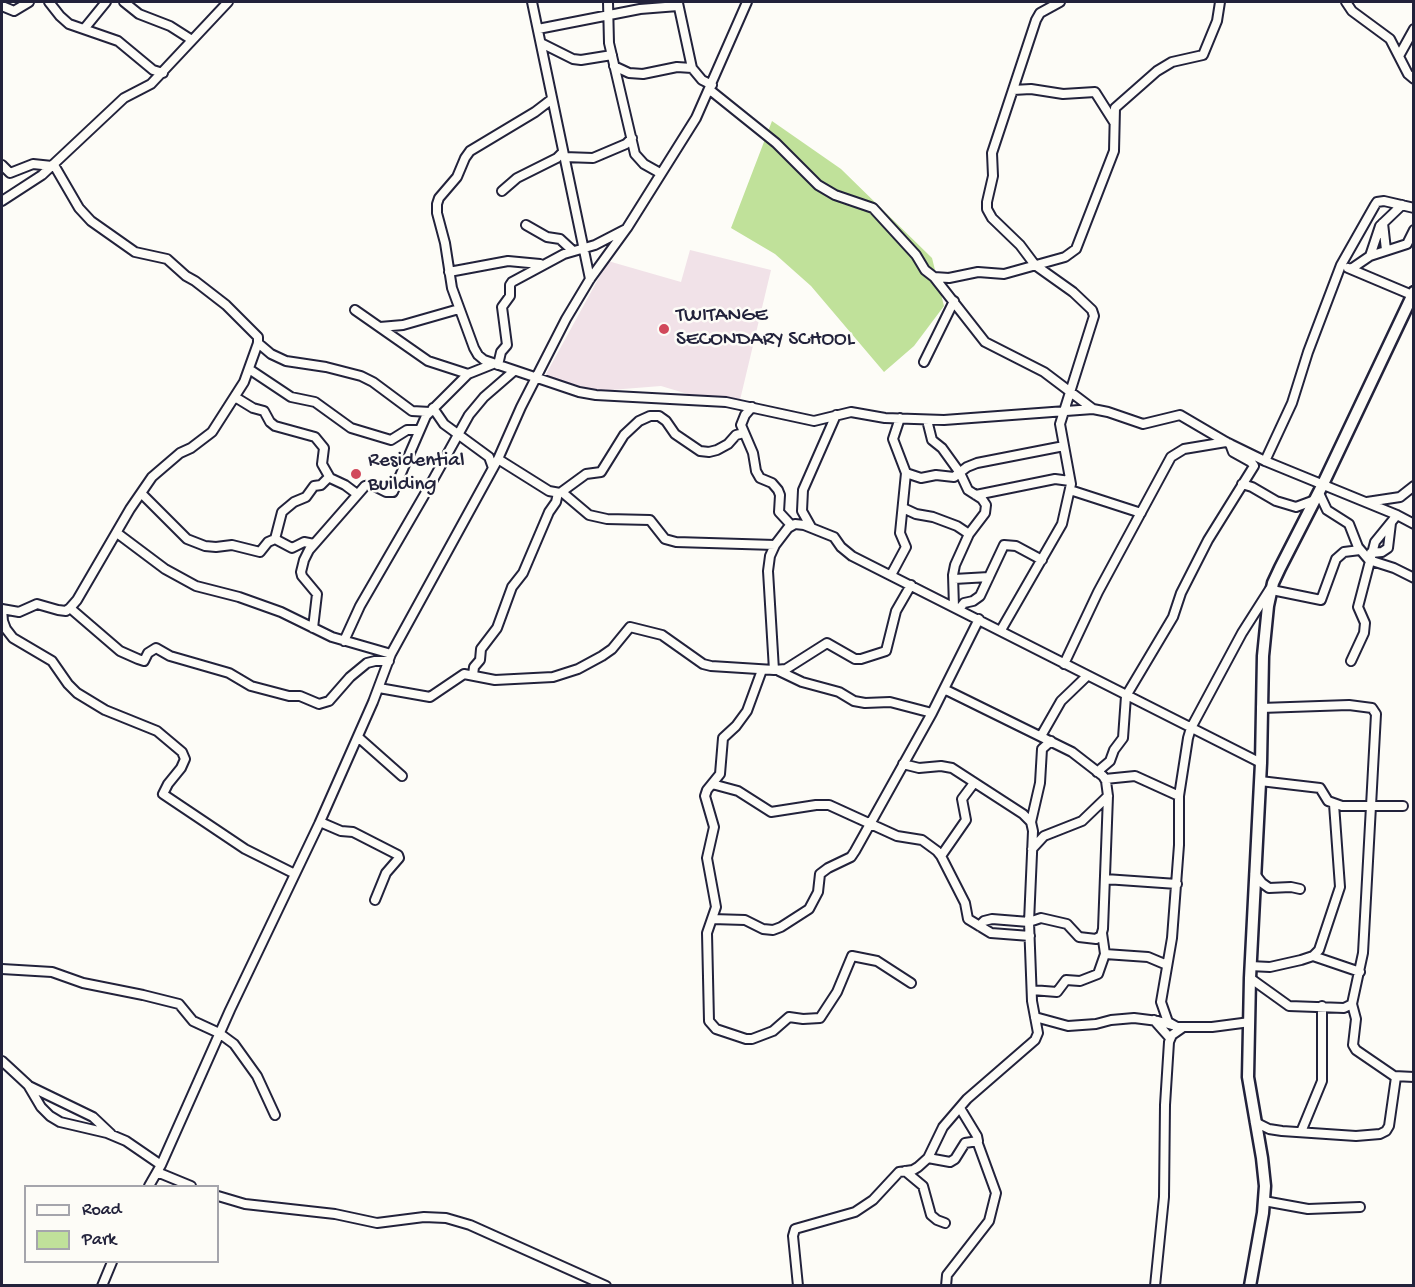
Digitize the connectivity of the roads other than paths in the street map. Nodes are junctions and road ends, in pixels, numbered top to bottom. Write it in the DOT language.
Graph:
graph roads {
  1 [pos="29,2"];
  2 [pos="49,2"];
  3 [pos="106,2"];
  4 [pos="124,2"];
  5 [pos="228,2"];
  6 [pos="532,2"];
  7 [pos="608,2"];
  8 [pos="747,2"];
  9 [pos="1060,2"];
  10 [pos="1220,2"];
  11 [pos="1346,2"];
  12 [pos="678,4"];
  13 [pos="2,6"];
  14 [pos="610,14"];
  15 [pos="84,29"];
  16 [pos="538,29"];
  17 [pos="1413,29"];
  18 [pos="192,40"];
  19 [pos="541,44"];
  20 [pos="612,55"];
  21 [pos="1399,56"];
  22 [pos="614,66"];
  23 [pos="692,69"];
  24 [pos="162,73"];
  25 [pos="1413,79"];
  26 [pos="711,88"];
  27 [pos="1013,90"];
  28 [pos="552,99"];
  29 [pos="1115,124"];
  30 [pos="632,138"];
  31 [pos="564,154"];
  32 [pos="2,165"];
  33 [pos="53,166"];
  34 [pos="660,173"];
  35 [pos="502,191"];
  36 [pos="2,201"];
  37 [pos="1402,205"];
  38 [pos="1413,208"];
  39 [pos="1383,223"];
  40 [pos="526,225"];
  41 [pos="627,228"];
  42 [pos="1413,230"];
  43 [pos="583,248"];
  44 [pos="573,250"];
  45 [pos="1386,250"];
  46 [pos="1370,256"];
  47 [pos="544,264"];
  48 [pos="1341,265"];
  49 [pos="1035,266"];
  50 [pos="1351,269"];
  51 [pos="449,272"];
  52 [pos="934,277"];
  53 [pos="590,279"];
  54 [pos="1412,298"];
  55 [pos="954,301"];
  56 [pos="459,309"];
  57 [pos="355,310"];
  58 [pos="379,327"];
  59 [pos="258,343"];
  60 [pos="924,362"];
  61 [pos="496,365"];
  62 [pos="249,369"];
  63 [pos="514,371"];
  64 [pos="468,374"];
  65 [pos="536,378"];
  66 [pos="1070,391"];
  67 [pos="235,397"];
  68 [pos="752,407"];
  69 [pos="1093,409"];
  70 [pos="432,410"];
  71 [pos="1063,411"];
  72 [pos="836,415"];
  73 [pos="900,418"];
  74 [pos="927,420"];
  75 [pos="419,430"];
  76 [pos="459,433"];
  77 [pos="744,433"];
  78 [pos="1228,443"];
  79 [pos="1064,446"];
  80 [pos="498,459"];
  81 [pos="1265,461"];
  82 [pos="493,468"];
  83 [pos="960,472"];
  84 [pos="906,473"];
  85 [pos="329,477"];
  86 [pos="1070,481"];
  87 [pos="1242,484"];
  88 [pos="1413,486"];
  89 [pos="1070,490"];
  90 [pos="561,493"];
  91 [pos="1319,493"];
  92 [pos="142,494"];
  93 [pos="357,494"];
  94 [pos="976,495"];
  95 [pos="1365,502"];
  96 [pos="903,508"];
  97 [pos="1141,513"];
  98 [pos="1397,515"];
  99 [pos="1391,524"];
  100 [pos="1413,524"];
  101 [pos="792,525"];
  102 [pos="811,527"];
  103 [pos="117,533"];
  104 [pos="969,534"];
  105 [pos="274,539"];
  106 [pos="314,544"];
  107 [pos="775,545"];
  108 [pos="1360,550"];
  109 [pos="1370,557"];
  110 [pos="1042,560"];
  111 [pos="891,575"];
  112 [pos="989,577"];
  113 [pos="1413,578"];
  114 [pos="954,579"];
  115 [pos="911,585"];
  116 [pos="1273,587"];
  117 [pos="70,608"];
  118 [pos="956,608"];
  119 [pos="2,609"];
  120 [pos="979,620"];
  121 [pos="313,628"];
  122 [pos="1001,630"];
  123 [pos="344,641"];
  124 [pos="390,658"];
  125 [pos="1351,661"];
  126 [pos="1064,664"];
  127 [pos="762,670"];
  128 [pos="776,670"];
  129 [pos="473,675"];
  130 [pos="1087,675"];
  131 [pos="379,688"];
  132 [pos="944,689"];
  133 [pos="1126,696"];
  134 [pos="1261,708"];
  135 [pos="932,713"];
  136 [pos="1191,728"];
  137 [pos="1041,736"];
  138 [pos="358,737"];
  139 [pos="1051,741"];
  140 [pos="1261,763"];
  141 [pos="903,764"];
  142 [pos="1097,772"];
  143 [pos="402,776"];
  144 [pos="1105,779"];
  145 [pos="1260,781"];
  146 [pos="974,783"];
  147 [pos="712,784"];
  148 [pos="1108,796"];
  149 [pos="1179,796"];
  150 [pos="1334,804"];
  151 [pos="1371,806"];
  152 [pos="1403,806"];
  153 [pos="320,822"];
  154 [pos="1030,822"];
  155 [pos="869,823"];
  156 [pos="1032,849"];
  157 [pos="941,856"];
  158 [pos="295,874"];
  159 [pos="1255,874"];
  160 [pos="1105,879"];
  161 [pos="1177,884"];
  162 [pos="1300,889"];
  163 [pos="375,900"];
  164 [pos="712,919"];
  165 [pos="1029,922"];
  166 [pos="979,926"];
  167 [pos="1102,933"];
  168 [pos="1030,936"];
  169 [pos="1105,954"];
  170 [pos="1312,956"];
  171 [pos="1167,965"];
  172 [pos="1251,966"];
  173 [pos="2,969"];
  174 [pos="1360,972"];
  175 [pos="1250,978"];
  176 [pos="911,982"];
  177 [pos="1032,990"];
  178 [pos="1353,1004"];
  179 [pos="1322,1006"];
  180 [pos="1035,1017"];
  181 [pos="1154,1020"];
  182 [pos="1250,1022"];
  183 [pos="1173,1026"];
  184 [pos="1182,1028"];
  185 [pos="219,1033"];
  186 [pos="1170,1038"];
  187 [pos="2,1061"];
  188 [pos="1396,1077"];
  189 [pos="1413,1077"];
  190 [pos="28,1086"];
  191 [pos="960,1108"];
  192 [pos="275,1115"];
  193 [pos="1255,1122"];
  194 [pos="1301,1132"];
  195 [pos="113,1136"];
  196 [pos="977,1142"];
  197 [pos="928,1158"];
  198 [pos="159,1168"];
  199 [pos="905,1172"];
  200 [pos="150,1185"];
  201 [pos="189,1185"];
  202 [pos="219,1196"];
  203 [pos="1264,1202"];
  204 [pos="1360,1207"];
  205 [pos="945,1223"];
  206 [pos="112,1263"];
  207 [pos="595,1284"];
  208 [pos="102,1286"];
  209 [pos="606,1286"];
  210 [pos="798,1286"];
  211 [pos="945,1286"];
  212 [pos="1155,1286"];
  213 [pos="1250,1286"];
  1 -- 13 [label="street"];
  2 -- 15 [label="street"];
  3 -- 15 [label="street"];
  4 -- 18 [label="street"];
  5 -- 18 [label="street"];
  6 -- 16 [label="street"];
  7 -- 14 [label="street"];
  8 -- 26 [label="street"];
  9 -- 27 [label="street"];
  10 -- 29 [label="street"];
  11 -- 21 [label="street"];
  12 -- 14 [label="street"];
  12 -- 23 [label="street"];
  14 -- 16 [label="street"];
  14 -- 20 [label="street"];
  15 -- 24 [label="street"];
  16 -- 19 [label="street"];
  17 -- 21 [label="street"];
  18 -- 24 [label="street"];
  19 -- 20 [label="street"];
  19 -- 28 [label="street"];
  20 -- 22 [label="street"];
  21 -- 25 [label="street"];
  22 -- 23 [label="street"];
  22 -- 30 [label="street"];
  23 -- 26 [label="street"];
  24 -- 33 [label="street"];
  26 -- 34 [label="street"];
  26 -- 52 [label="street"];
  27 -- 29 [label="street"];
  27 -- 49 [label="street"];
  28 -- 31 [label="street"];
  28 -- 51 [label="street"];
  29 -- 49 [label="street"];
  30 -- 31 [label="street"];
  30 -- 34 [label="street"];
  31 -- 35 [label="street"];
  31 -- 43 [label="street"];
  32 -- 33 [label="street"];
  33 -- 36 [label="street"];
  33 -- 59 [label="street"];
  34 -- 41 [label="street"];
  37 -- 38 [label="street"];
  37 -- 39 [label="street"];
  37 -- 48 [label="street"];
  39 -- 45 [label="street"];
  39 -- 46 [label="street"];
  40 -- 44 [label="street"];
  41 -- 43 [label="street"];
  41 -- 53 [label="street"];
  42 -- 45 [label="street"];
  43 -- 44 [label="street"];
  43 -- 53 [label="street"];
  44 -- 47 [label="street"];
  45 -- 46 [label="street"];
  46 -- 50 [label="street"];
  47 -- 51 [label="street"];
  47 -- 61 [label="street"];
  48 -- 50 [label="street"];
  48 -- 81 [label="street"];
  49 -- 52 [label="street"];
  49 -- 66 [label="street"];
  50 -- 54 [label="street"];
  51 -- 56 [label="street"];
  52 -- 55 [label="street"];
  53 -- 65 [label="street"];
  54 -- 91 [label="street"];
  55 -- 60 [label="street"];
  55 -- 66 [label="street"];
  56 -- 58 [label="street"];
  56 -- 61 [label="street"];
  57 -- 58 [label="street"];
  58 -- 64 [label="street"];
  59 -- 62 [label="street"];
  59 -- 70 [label="street"];
  61 -- 63 [label="street"];
  61 -- 64 [label="street"];
  62 -- 67 [label="street"];
  62 -- 75 [label="street"];
  63 -- 65 [label="street"];
  63 -- 76 [label="street"];
  64 -- 70 [label="street"];
  65 -- 68 [label="street"];
  65 -- 80 [label="street"];
  66 -- 69 [label="street"];
  66 -- 71 [label="street"];
  67 -- 85 [label="street"];
  67 -- 92 [label="street"];
  68 -- 72 [label="street"];
  68 -- 77 [label="street"];
  69 -- 71 [label="street"];
  69 -- 78 [label="street"];
  70 -- 75 [label="street"];
  70 -- 76 [label="street"];
  71 -- 74 [label="street"];
  71 -- 79 [label="street"];
  72 -- 73 [label="street"];
  72 -- 102 [label="street"];
  73 -- 74 [label="street"];
  73 -- 84 [label="street"];
  74 -- 83 [label="street"];
  75 -- 93 [label="street"];
  76 -- 82 [label="street"];
  76 -- 123 [label="street"];
  77 -- 90 [label="street"];
  77 -- 101 [label="street"];
  78 -- 81 [label="street"];
  78 -- 87 [label="street"];
  78 -- 97 [label="street"];
  79 -- 83 [label="street"];
  79 -- 86 [label="street"];
  80 -- 82 [label="street"];
  80 -- 90 [label="street"];
  81 -- 91 [label="street"];
  82 -- 124 [label="street"];
  83 -- 84 [label="street"];
  83 -- 94 [label="street"];
  84 -- 96 [label="street"];
  85 -- 93 [label="street"];
  85 -- 105 [label="street"];
  86 -- 89 [label="street"];
  86 -- 94 [label="street"];
  87 -- 91 [label="street"];
  87 -- 133 [label="street"];
  88 -- 95 [label="street"];
  89 -- 97 [label="street"];
  89 -- 110 [label="street"];
  90 -- 107 [label="street"];
  90 -- 129 [label="street"];
  91 -- 95 [label="street"];
  91 -- 108 [label="street"];
  91 -- 116 [label="street"];
  92 -- 103 [label="street"];
  92 -- 105 [label="street"];
  93 -- 106 [label="street"];
  94 -- 104 [label="street"];
  95 -- 98 [label="street"];
  96 -- 104 [label="street"];
  96 -- 111 [label="street"];
  97 -- 126 [label="street"];
  98 -- 99 [label="street"];
  98 -- 100 [label="street"];
  99 -- 109 [label="street"];
  99 -- 109 [label="street"];
  101 -- 102 [label="street"];
  101 -- 107 [label="street"];
  102 -- 111 [label="street"];
  103 -- 117 [label="street"];
  103 -- 121 [label="street"];
  104 -- 114 [label="street"];
  105 -- 106 [label="street"];
  106 -- 121 [label="street"];
  107 -- 128 [label="street"];
  108 -- 109 [label="street"];
  108 -- 116 [label="street"];
  109 -- 113 [label="street"];
  109 -- 125 [label="street"];
  110 -- 112 [label="street"];
  110 -- 122 [label="street"];
  111 -- 115 [label="street"];
  112 -- 114 [label="street"];
  112 -- 118 [label="street"];
  114 -- 118 [label="street"];
  115 -- 118 [label="street"];
  115 -- 128 [label="street"];
  116 -- 134 [label="street"];
  116 -- 136 [label="street"];
  117 -- 119 [label="street"];
  117 -- 124 [label="street"];
  118 -- 120 [label="street"];
  119 -- 158 [label="street"];
  120 -- 122 [label="street"];
  120 -- 132 [label="street"];
  121 -- 123 [label="street"];
  122 -- 126 [label="street"];
  123 -- 124 [label="street"];
  124 -- 131 [label="street"];
  126 -- 130 [label="street"];
  127 -- 128 [label="street"];
  127 -- 129 [label="street"];
  127 -- 147 [label="street"];
  128 -- 135 [label="street"];
  129 -- 131 [label="street"];
  130 -- 133 [label="street"];
  130 -- 137 [label="street"];
  131 -- 138 [label="street"];
  132 -- 135 [label="street"];
  132 -- 137 [label="street"];
  133 -- 136 [label="street"];
  133 -- 142 [label="street"];
  134 -- 140 [label="street"];
  134 -- 151 [label="street"];
  135 -- 141 [label="street"];
  136 -- 140 [label="street"];
  136 -- 149 [label="street"];
  137 -- 139 [label="street"];
  138 -- 143 [label="street"];
  138 -- 153 [label="street"];
  139 -- 142 [label="street"];
  139 -- 154 [label="street"];
  140 -- 145 [label="street"];
  141 -- 146 [label="street"];
  141 -- 155 [label="street"];
  142 -- 144 [label="street"];
  144 -- 148 [label="street"];
  144 -- 149 [label="street"];
  145 -- 150 [label="street"];
  145 -- 159 [label="street"];
  146 -- 154 [label="street"];
  146 -- 157 [label="street"];
  147 -- 155 [label="street"];
  147 -- 164 [label="street"];
  148 -- 156 [label="street"];
  148 -- 160 [label="street"];
  149 -- 161 [label="street"];
  150 -- 151 [label="street"];
  150 -- 170 [label="street"];
  151 -- 152 [label="street"];
  151 -- 174 [label="street"];
  153 -- 158 [label="street"];
  153 -- 163 [label="street"];
  154 -- 156 [label="street"];
  155 -- 157 [label="street"];
  155 -- 164 [label="street"];
  156 -- 165 [label="street"];
  157 -- 166 [label="street"];
  158 -- 185 [label="street"];
  159 -- 162 [label="street"];
  159 -- 172 [label="street"];
  160 -- 161 [label="street"];
  160 -- 167 [label="street"];
  161 -- 171 [label="street"];
  164 -- 176 [label="street"];
  165 -- 166 [label="street"];
  165 -- 167 [label="street"];
  165 -- 168 [label="street"];
  166 -- 168 [label="street"];
  167 -- 169 [label="street"];
  168 -- 177 [label="street"];
  169 -- 171 [label="street"];
  169 -- 177 [label="street"];
  170 -- 172 [label="street"];
  170 -- 174 [label="street"];
  171 -- 183 [label="street"];
  172 -- 175 [label="street"];
  173 -- 185 [label="street"];
  174 -- 178 [label="street"];
  175 -- 179 [label="street"];
  175 -- 182 [label="street"];
  177 -- 180 [label="street"];
  178 -- 179 [label="street"];
  178 -- 188 [label="street"];
  179 -- 194 [label="street"];
  180 -- 181 [label="street"];
  180 -- 191 [label="street"];
  181 -- 183 [label="street"];
  181 -- 186 [label="street"];
  182 -- 184 [label="street"];
  182 -- 193 [label="street"];
  183 -- 184 [label="street"];
  184 -- 186 [label="street"];
  185 -- 192 [label="street"];
  185 -- 198 [label="street"];
  186 -- 212 [label="street"];
  187 -- 190 [label="street"];
  188 -- 189 [label="street"];
  188 -- 194 [label="street"];
  190 -- 195 [label="street"];
  190 -- 195 [label="street"];
  191 -- 196 [label="street"];
  191 -- 197 [label="street"];
  193 -- 194 [label="street"];
  193 -- 203 [label="street"];
  195 -- 198 [label="street"];
  196 -- 197 [label="street"];
  196 -- 211 [label="street"];
  197 -- 199 [label="street"];
  198 -- 200 [label="street"];
  198 -- 201 [label="street"];
  199 -- 205 [label="street"];
  199 -- 210 [label="street"];
  202 -- 207 [label="street"];
  203 -- 204 [label="street"];
  203 -- 213 [label="street"];
  206 -- 208 [label="street"];
  207 -- 209 [label="street"];
}
